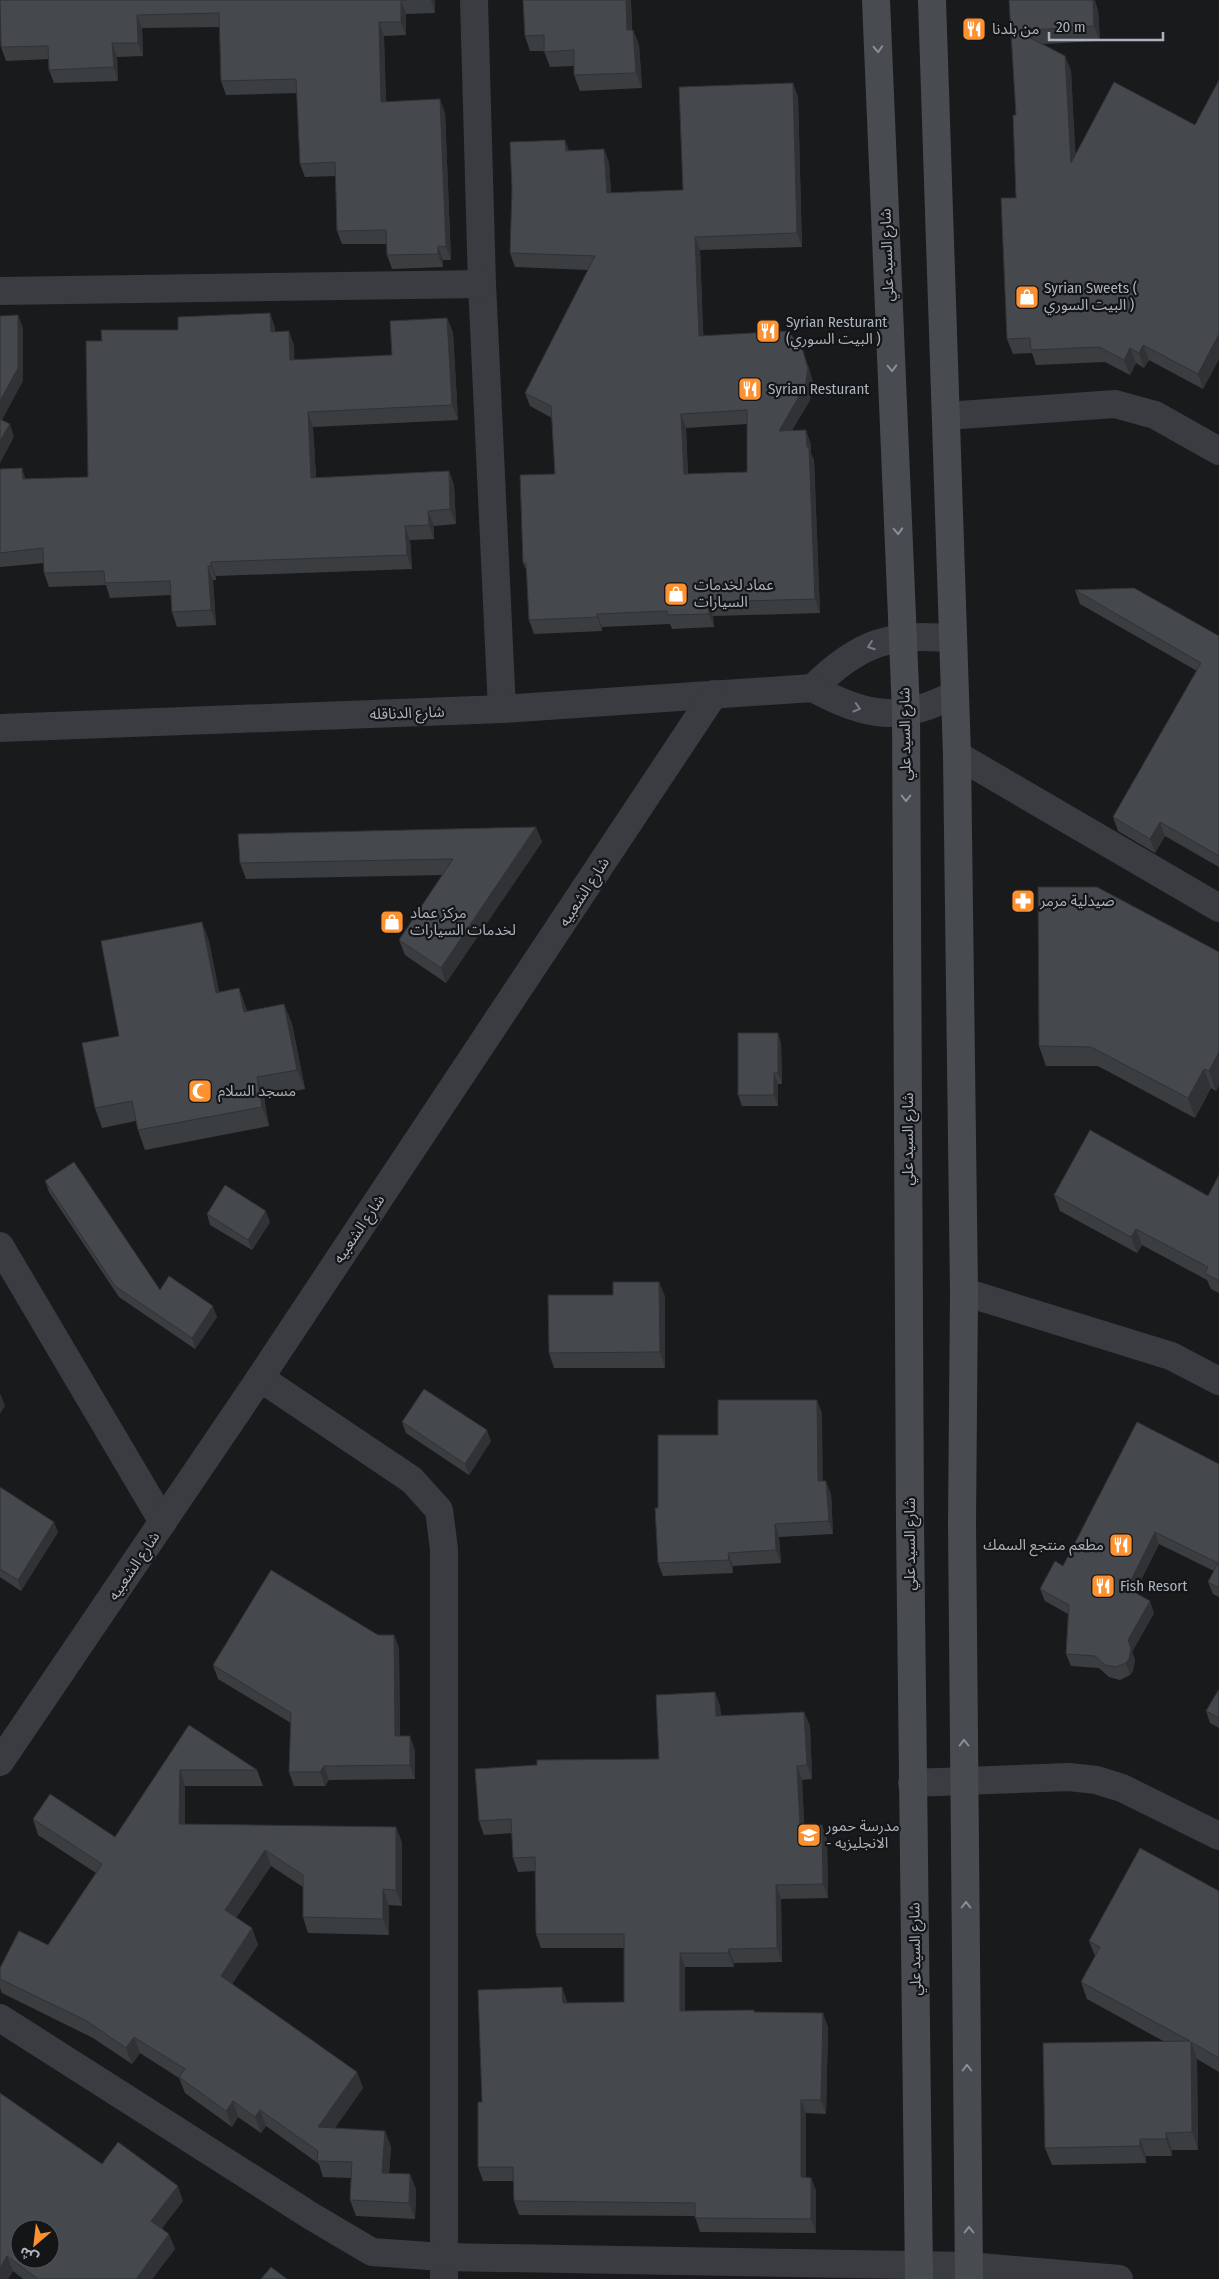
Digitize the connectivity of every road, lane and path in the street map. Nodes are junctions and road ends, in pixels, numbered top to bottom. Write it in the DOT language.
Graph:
graph roads {
  1 [pos="474,0"];
  2 [pos="876,0"];
  3 [pos="932,0"];
  4 [pos="482,284"];
  5 [pos="0,291"];
  6 [pos="946,416"];
  7 [pos="1219,451"];
  8 [pos="902,637"];
  9 [pos="953,639"];
  10 [pos="813,688"];
  11 [pos="714,694"];
  12 [pos="955,694"];
  13 [pos="502,709"];
  14 [pos="906,712"];
  15 [pos="0,728"];
  16 [pos="957,755"];
  17 [pos="1219,908"];
  18 [pos="0,1246"];
  19 [pos="964,1292"];
  20 [pos="260,1378"];
  21 [pos="1219,1381"];
  22 [pos="163,1522"];
  23 [pos="0,1762"];
  24 [pos="965,1781"];
  25 [pos="912,1783"];
  26 [pos="1219,1836"];
  27 [pos="0,2018"];
  28 [pos="444,2268"];
  29 [pos="969,2272"];
  30 [pos="919,2273"];
  31 [pos="1119,2279"];
  1 -- 4 [label="street"];
  2 -- 8 [label="main road, شارع السيد علي, one-way"];
  3 -- 6 [label="main road"];
  4 -- 5 [label="street"];
  4 -- 13 [label="street"];
  6 -- 7 [label="street"];
  6 -- 9 [label="main road"];
  8 -- 9 [label="street"];
  8 -- 10 [label="street, one-way"];
  8 -- 14 [label="main road, شارع السيد علي"];
  9 -- 12 [label="main road"];
  10 -- 11 [label="street, شارع الدناقله"];
  10 -- 14 [label="street, one-way"];
  11 -- 13 [label="street, شارع الدناقله"];
  11 -- 20 [label="street, شارع الشعبيه"];
  12 -- 14 [label="street"];
  12 -- 16 [label="main road"];
  13 -- 15 [label="street, شارع الدناقله"];
  14 -- 25 [label="main road, شارع السيد علي, one-way"];
  16 -- 17 [label="street"];
  16 -- 19 [label="main road"];
  18 -- 22 [label="street"];
  19 -- 21 [label="street"];
  24 -- 19 [label="main road, one-way"];
  20 -- 22 [label="street, شارع الشعبيه"];
  20 -- 28 [label="street"];
  22 -- 23 [label="street, شارع الشعبيه"];
  24 -- 25 [label="street"];
  24 -- 26 [label="street"];
  29 -- 24 [label="main road, one-way"];
  25 -- 30 [label="main road, شارع السيد علي"];
  27 -- 28 [label="street"];
  28 -- 30 [label="street"];
  29 -- 30 [label="street"];
  29 -- 31 [label="street"];
}
